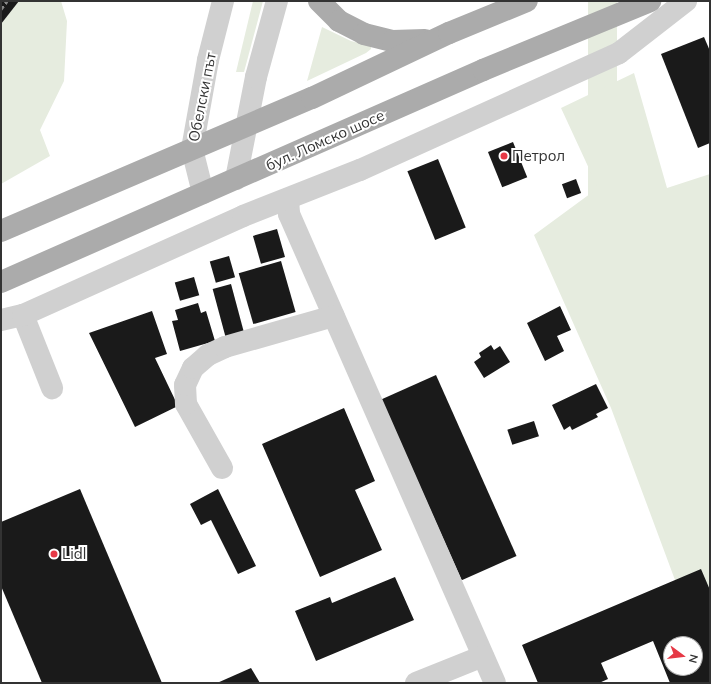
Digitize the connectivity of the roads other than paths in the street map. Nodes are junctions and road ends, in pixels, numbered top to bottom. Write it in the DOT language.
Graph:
graph roads {
  1 [pos="223,1"];
  2 [pos="277,1"];
  3 [pos="319,1"];
  4 [pos="527,1"];
  5 [pos="650,1"];
  6 [pos="686,1"];
  7 [pos="449,33"];
  8 [pos="246,126"];
  9 [pos="192,149"];
  10 [pos="236,179"];
  11 [pos="204,193"];
  12 [pos="288,199"];
  13 [pos="1,231"];
  14 [pos="1,282"];
  15 [pos="23,315"];
  16 [pos="334,316"];
  17 [pos="1,320"];
  18 [pos="52,388"];
  19 [pos="222,468"];
  20 [pos="483,656"];
  21 [pos="416,683"];
  22 [pos="495,683"];
  1 -- 9 [label="street, Обелски път"];
  2 -- 8 [label="street"];
  3 -- 7 [label="main road"];
  4 -- 7 [label="main road"];
  5 -- 10 [label="main road, бул. Ломско шосе"];
  6 -- 12 [label="street"];
  7 -- 8 [label="main road"];
  8 -- 9 [label="main road"];
  8 -- 10 [label="street"];
  9 -- 11 [label="street, Обелски път"];
  9 -- 13 [label="main road"];
  10 -- 11 [label="main road, бул. Ломско шосе"];
  11 -- 14 [label="main road, бул. Ломско шосе"];
  12 -- 15 [label="street"];
  12 -- 16 [label="street"];
  15 -- 17 [label="street"];
  15 -- 18 [label="street"];
  16 -- 19 [label="street"];
  16 -- 20 [label="street"];
  20 -- 21 [label="street"];
  20 -- 22 [label="street"];
}
